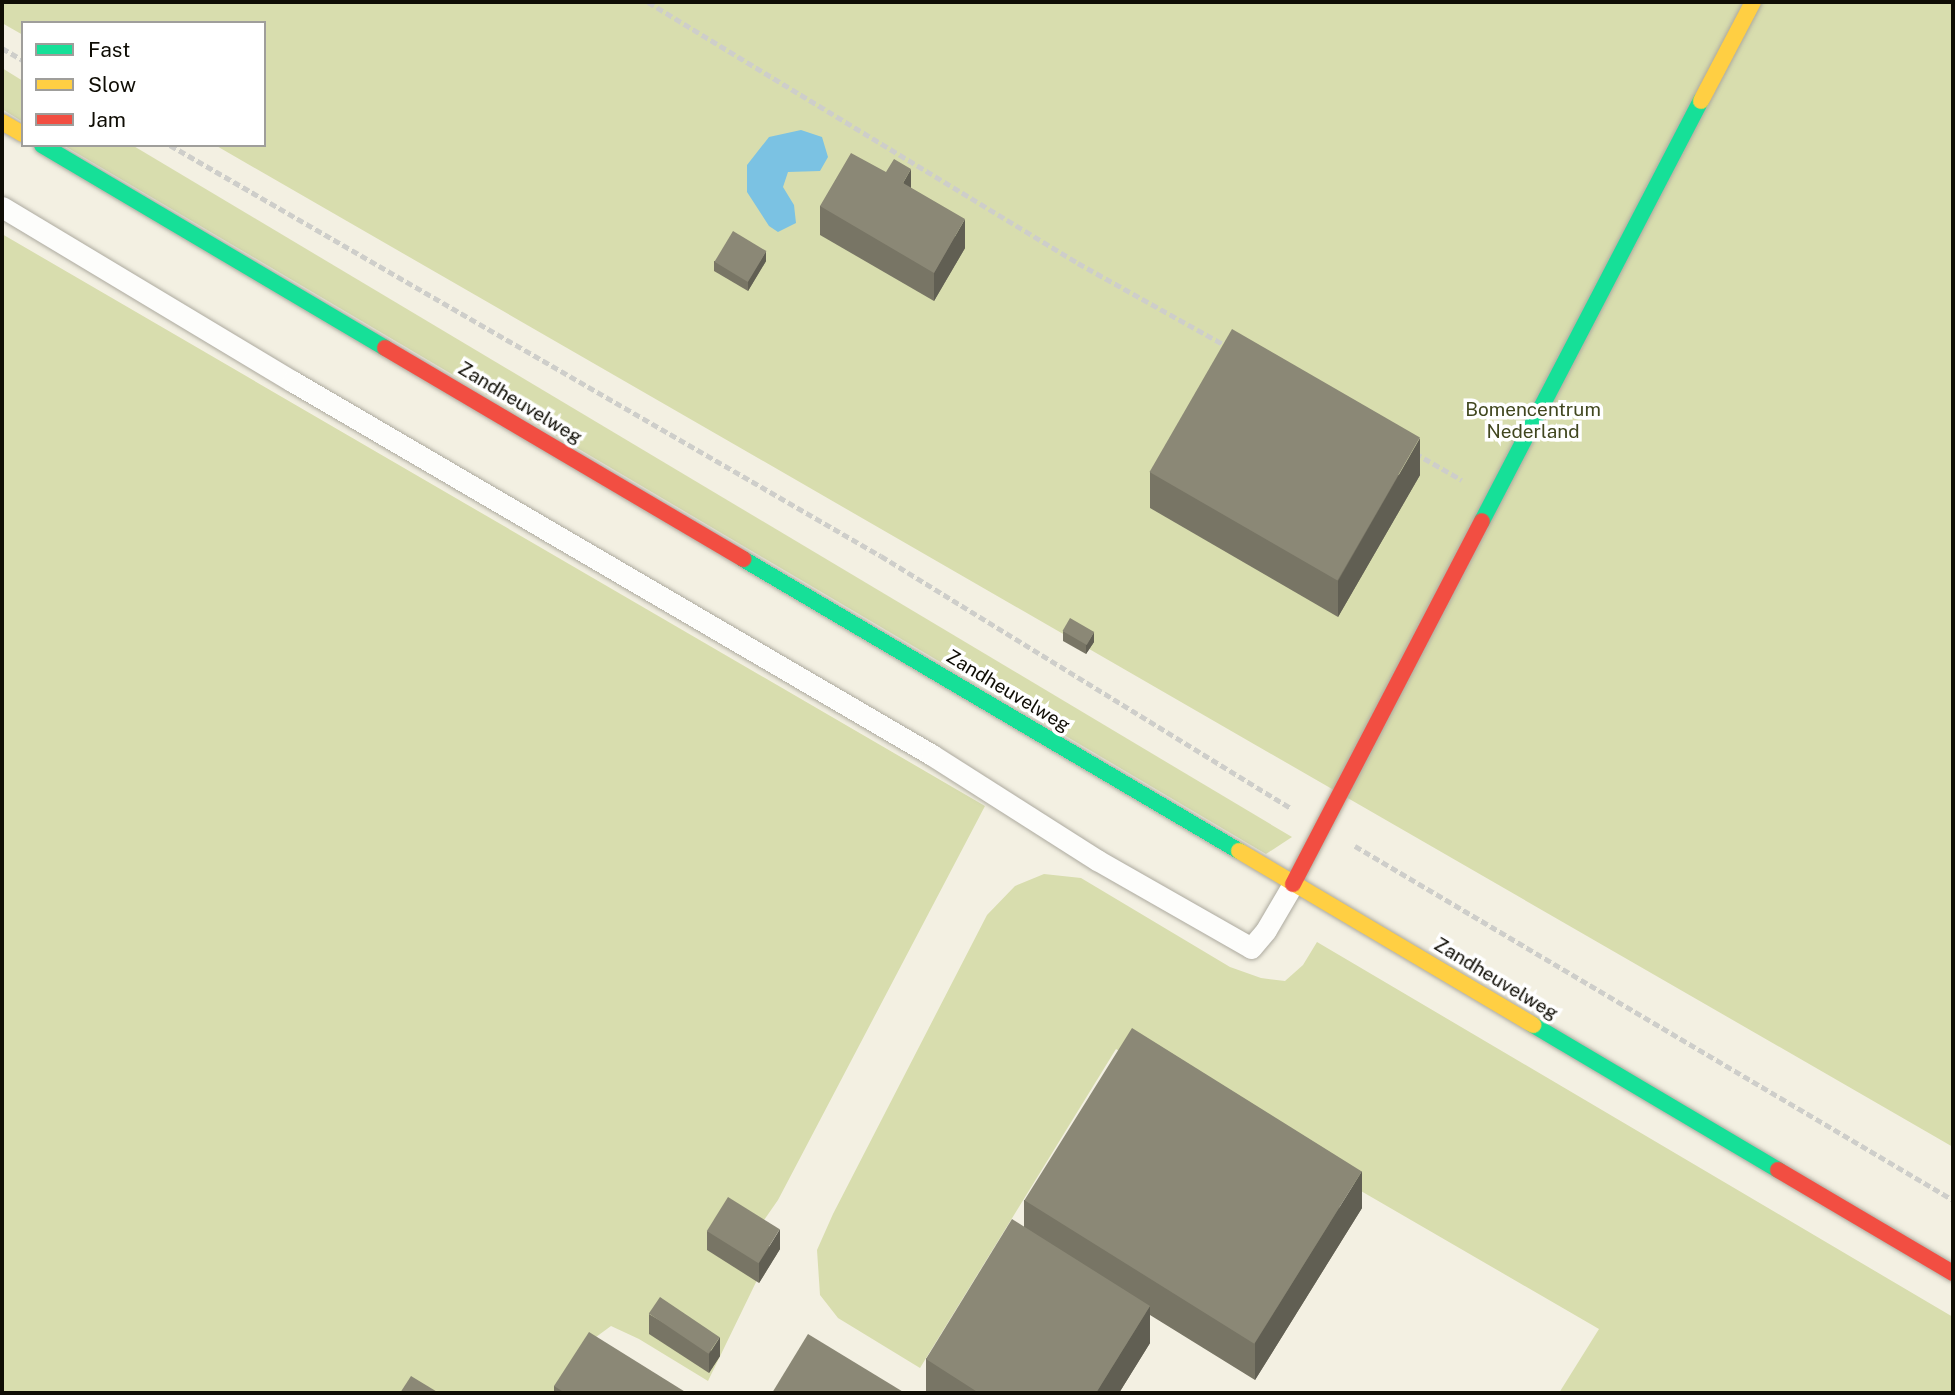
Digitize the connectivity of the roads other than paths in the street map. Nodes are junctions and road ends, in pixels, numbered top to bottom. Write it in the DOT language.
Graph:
graph roads {
  1 [pos="1753,2"];
  2 [pos="2,122"];
  3 [pos="21,133"];
  4 [pos="45,147"];
  5 [pos="2,207"];
  6 [pos="1293,884"];
  7 [pos="1953,1273"];
  1 -- 6 [label="main road"];
  2 -- 3 [label="main road"];
  4 -- 6 [label="main road, Zandheuvelweg"];
  5 -- 6 [label="lane"];
  6 -- 7 [label="main road, Zandheuvelweg"];
}
